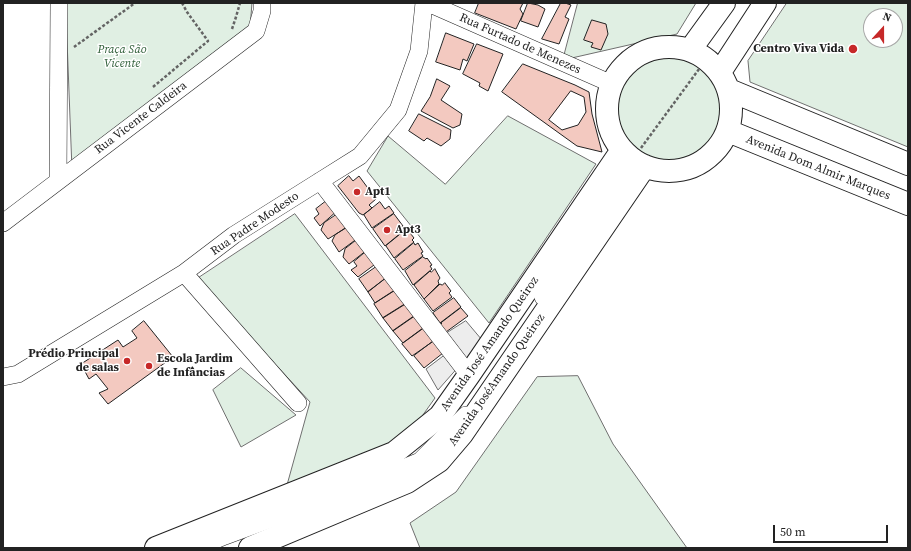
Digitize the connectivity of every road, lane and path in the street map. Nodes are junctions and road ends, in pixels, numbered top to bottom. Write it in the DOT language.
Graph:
graph roads {
  1 [pos="59,3"];
  2 [pos="135,3"];
  3 [pos="182,3"];
  4 [pos="240,3"];
  5 [pos="262,3"];
  6 [pos="424,3"];
  7 [pos="428,3"];
  8 [pos="724,3"];
  9 [pos="765,3"];
  10 [pos="230,34"];
  11 [pos="208,40"];
  12 [pos="211,44"];
  13 [pos="74,48"];
  14 [pos="712,67"];
  15 [pos="612,84"];
  16 [pos="149,90"];
  17 [pos="728,131"];
  18 [pos="633,158"];
  19 [pos="908,164"];
  20 [pos="58,181"];
  21 [pos="320,181"];
  22 [pos="908,204"];
  23 [pos="3,223"];
  24 [pos="184,273"];
  25 [pos="469,375"];
  26 [pos="3,377"];
  27 [pos="298,403"];
  28 [pos="156,548"];
  29 [pos="196,548"];
  30 [pos="250,548"];
  1 -- 20 [label="street"];
  2 -- 13 [label="path"];
  3 -- 11 [label="path"];
  4 -- 10 [label="path"];
  5 -- 20 [label="street, Rua Vicente Caldeira"];
  6 -- 21 [label="street, Rua Padre Modesto"];
  7 -- 15 [label="street, Rua Furtado de Menezes"];
  8 -- 14 [label="main road"];
  9 -- 14 [label="main road"];
  11 -- 12 [label="path"];
  11 -- 16 [label="path"];
  14 -- 15 [label="main road"];
  14 -- 17 [label="main road"];
  14 -- 18 [label="path"];
  14 -- 19 [label="main road"];
  15 -- 18 [label="main road"];
  17 -- 18 [label="main road"];
  17 -- 22 [label="main road, Avenida Dom Almir Marques"];
  18 -- 25 [label="main road, Avenida José Amando Queiroz"];
  18 -- 29 [label="street"];
  18 -- 30 [label="main road, Avenida JoséAmando Queiroz"];
  20 -- 23 [label="street, Rua Vicente Caldeira"];
  21 -- 24 [label="street, Rua Padre Modesto"];
  21 -- 25 [label="street"];
  24 -- 26 [label="street, Rua Padre Modesto"];
  24 -- 27 [label="street"];
  25 -- 28 [label="main road, Avenida José Amando Queiroz"];
}
